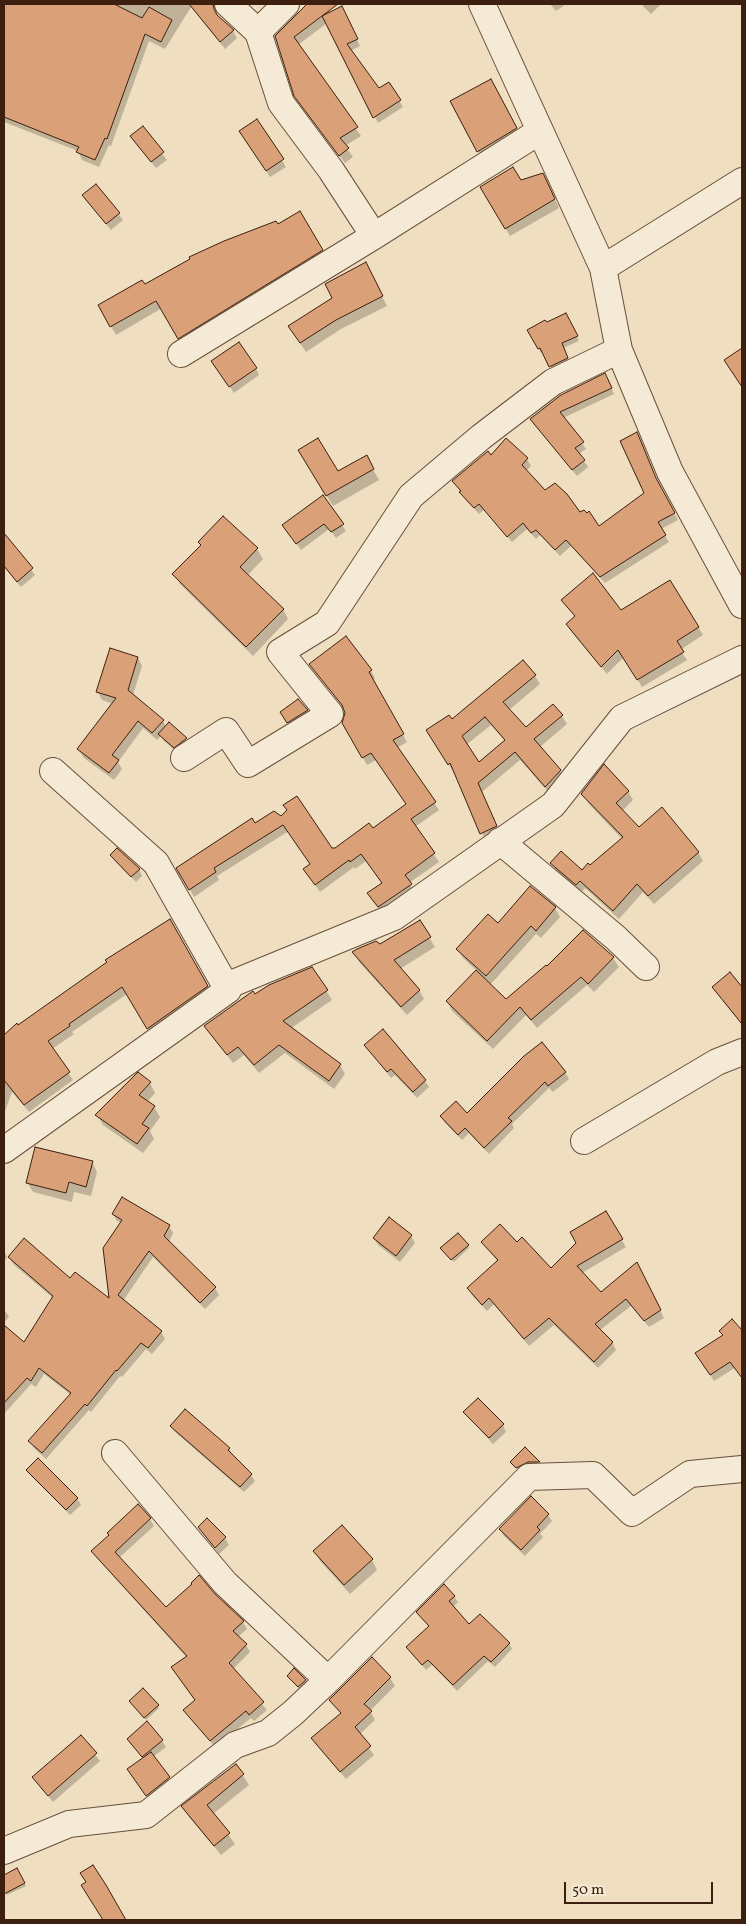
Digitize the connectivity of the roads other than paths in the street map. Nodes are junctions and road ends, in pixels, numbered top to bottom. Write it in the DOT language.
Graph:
graph roads {
  1 [pos="228,4"];
  2 [pos="286,4"];
  3 [pos="482,4"];
  4 [pos="258,32"];
  5 [pos="540,131"];
  6 [pos="742,181"];
  7 [pos="374,236"];
  8 [pos="603,268"];
  9 [pos="619,350"];
  10 [pos="181,354"];
  11 [pos="742,605"];
  12 [pos="742,659"];
  13 [pos="184,758"];
  14 [pos="54,771"];
  15 [pos="500,841"];
  16 [pos="646,967"];
  17 [pos="228,990"];
  18 [pos="742,1052"];
  19 [pos="584,1141"];
  20 [pos="4,1150"];
  21 [pos="115,1453"];
  22 [pos="742,1469"];
  23 [pos="328,1680"];
  24 [pos="4,1851"];
  1 -- 4 [label="street"];
  2 -- 4 [label="street"];
  3 -- 5 [label="street"];
  4 -- 7 [label="street"];
  5 -- 7 [label="street"];
  5 -- 8 [label="street"];
  6 -- 8 [label="street"];
  7 -- 10 [label="street"];
  8 -- 9 [label="street"];
  9 -- 11 [label="street"];
  9 -- 13 [label="street"];
  12 -- 15 [label="street"];
  14 -- 17 [label="street"];
  15 -- 16 [label="street"];
  15 -- 17 [label="street"];
  17 -- 20 [label="street"];
  18 -- 19 [label="street"];
  21 -- 23 [label="street"];
  22 -- 23 [label="street"];
  23 -- 24 [label="street"];
}
